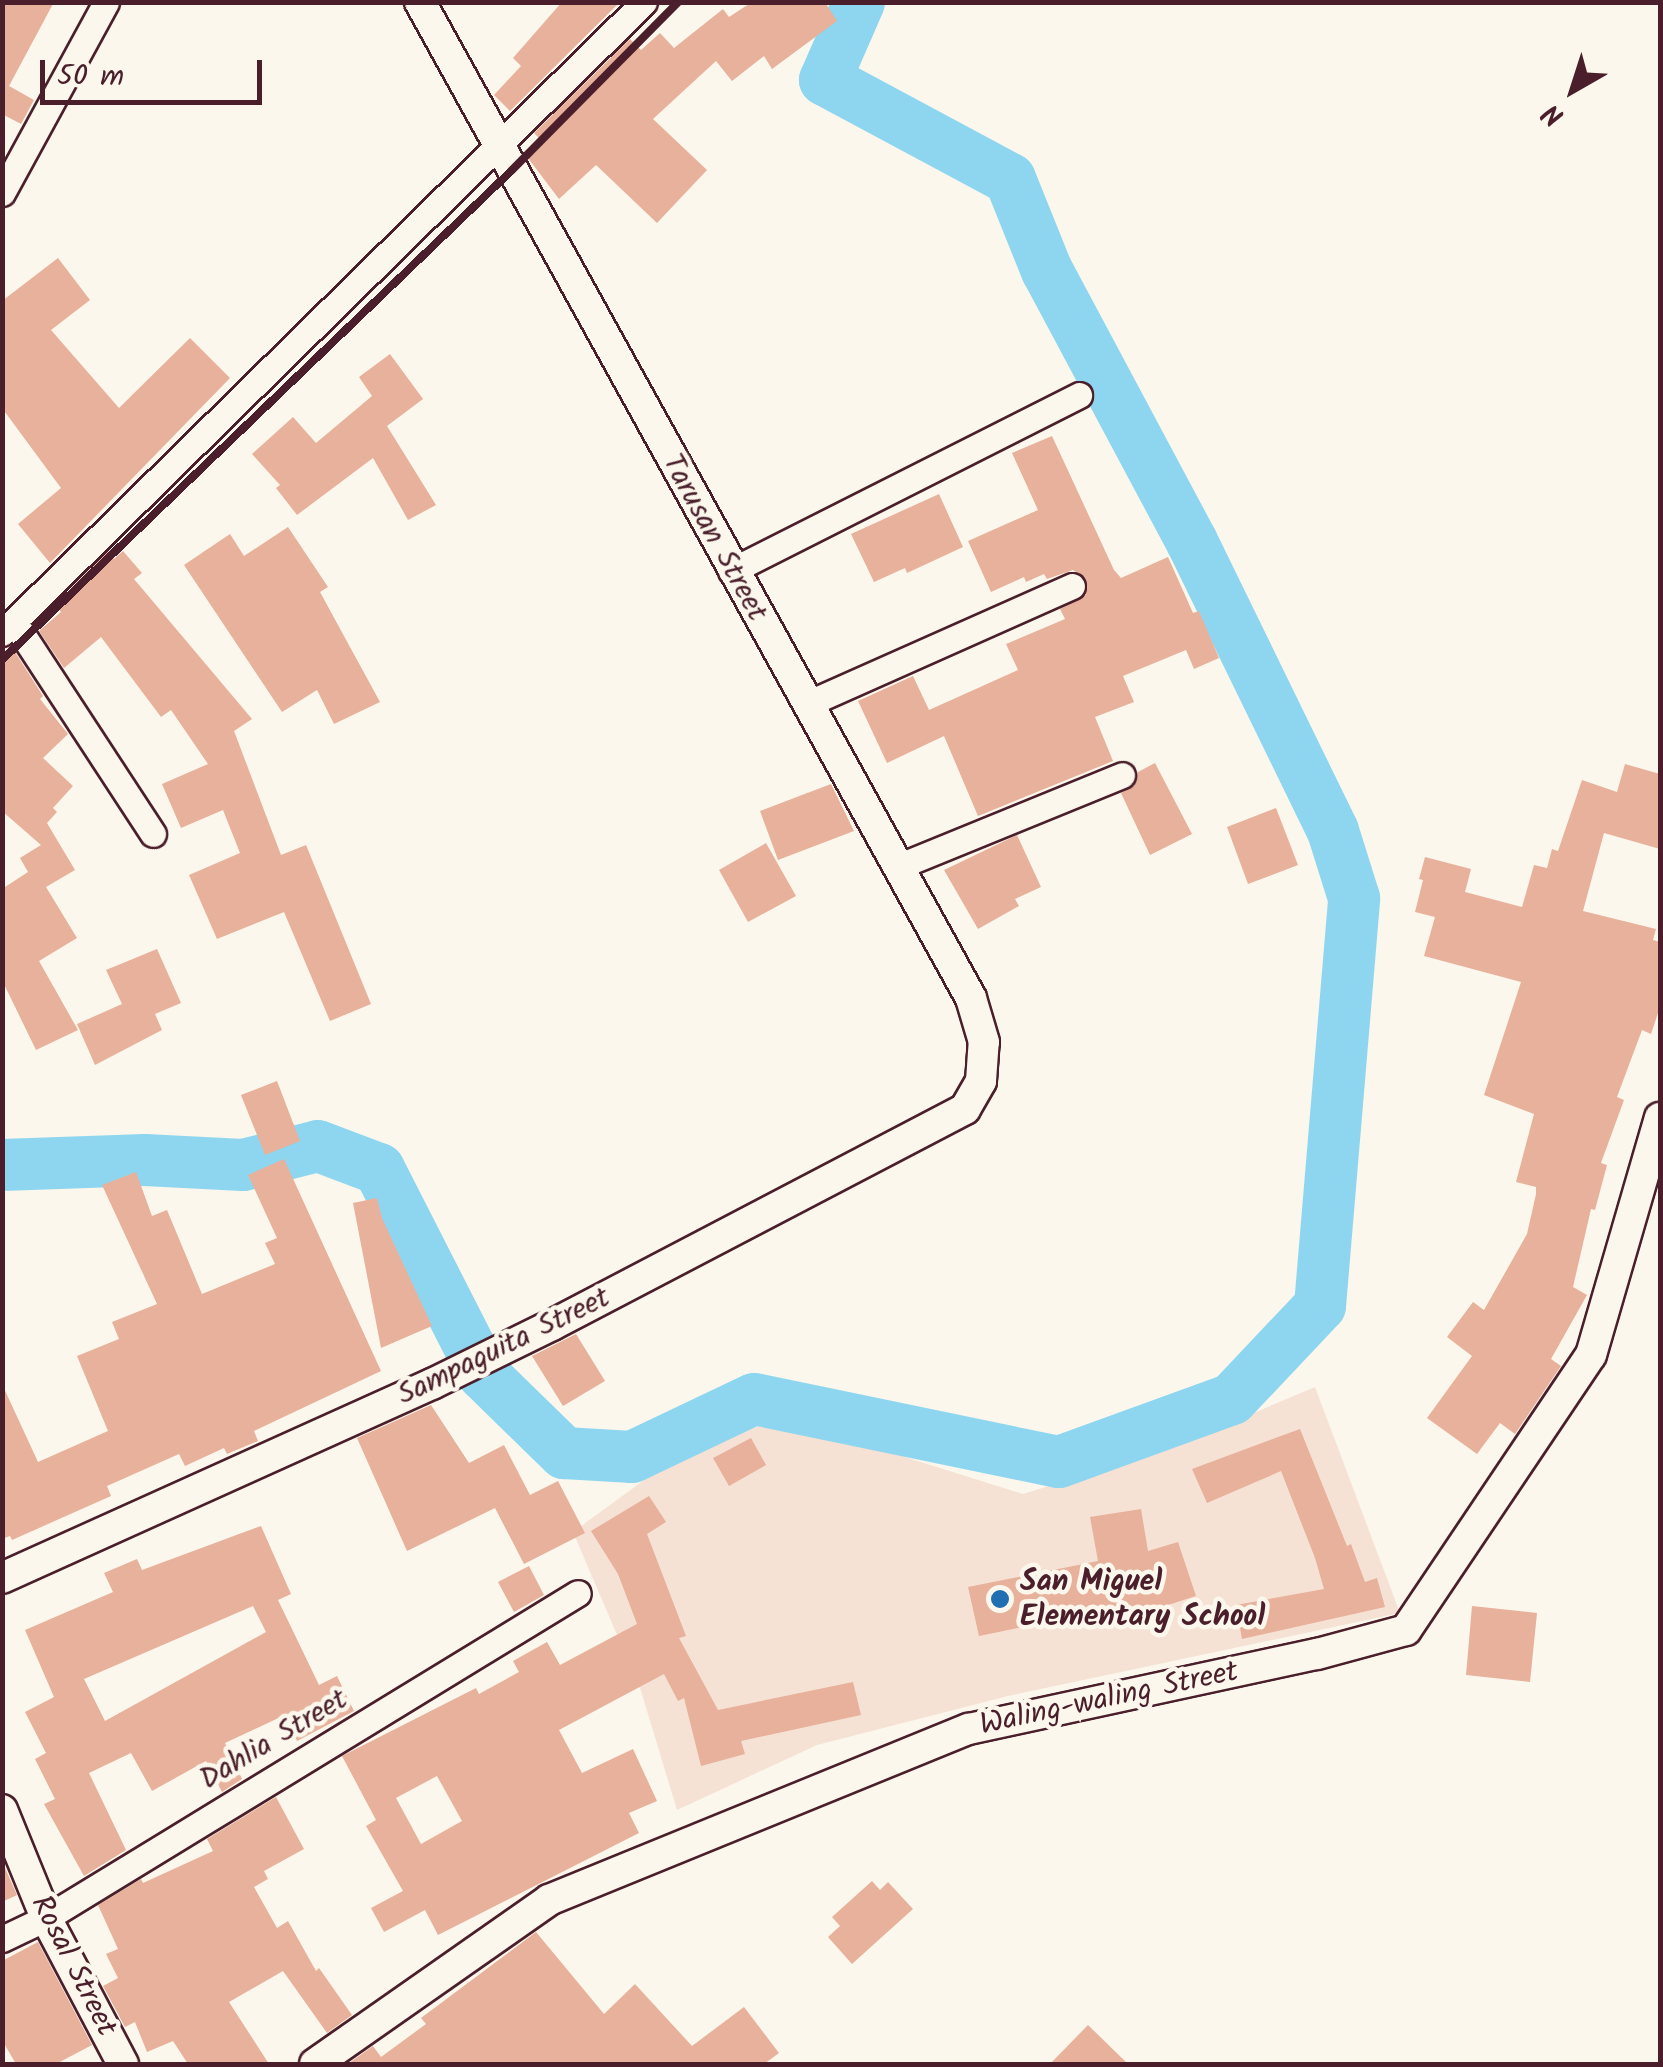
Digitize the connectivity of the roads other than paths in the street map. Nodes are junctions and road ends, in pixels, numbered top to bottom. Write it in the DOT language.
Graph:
graph roads {
  1 [pos="106,2"];
  2 [pos="420,2"];
  3 [pos="644,2"];
  4 [pos="501,146"];
  5 [pos="2,193"];
  6 [pos="1079,396"];
  7 [pos="732,571"];
  8 [pos="1072,586"];
  9 [pos="9,628"];
  10 [pos="808,704"];
  11 [pos="1122,774"];
  12 [pos="152,834"];
  13 [pos="896,867"];
  14 [pos="981,1081"];
  15 [pos="1660,1118"];
  16 [pos="2,1578"];
  17 [pos="578,1593"];
  18 [pos="2,1810"];
  19 [pos="46,1918"];
  20 [pos="2,1939"];
  21 [pos="123,2064"];
  22 [pos="315,2064"];
  1 -- 5 [label="street"];
  2 -- 4 [label="street, Tarusan Street"];
  3 -- 4 [label="street"];
  4 -- 7 [label="street, Tarusan Street"];
  4 -- 9 [label="street"];
  6 -- 7 [label="street"];
  7 -- 10 [label="street, Tarusan Street"];
  8 -- 10 [label="street"];
  9 -- 12 [label="street"];
  10 -- 13 [label="street, Tarusan Street"];
  11 -- 13 [label="street"];
  13 -- 14 [label="street, Tarusan Street"];
  14 -- 16 [label="street, Sampaguita Street"];
  15 -- 22 [label="street, Waling-waling Street"];
  17 -- 19 [label="street, Dahlia Street"];
  18 -- 19 [label="street, Rosal Street"];
  19 -- 20 [label="street, Dahlia Street"];
  19 -- 21 [label="street, Rosal Street"];
}
